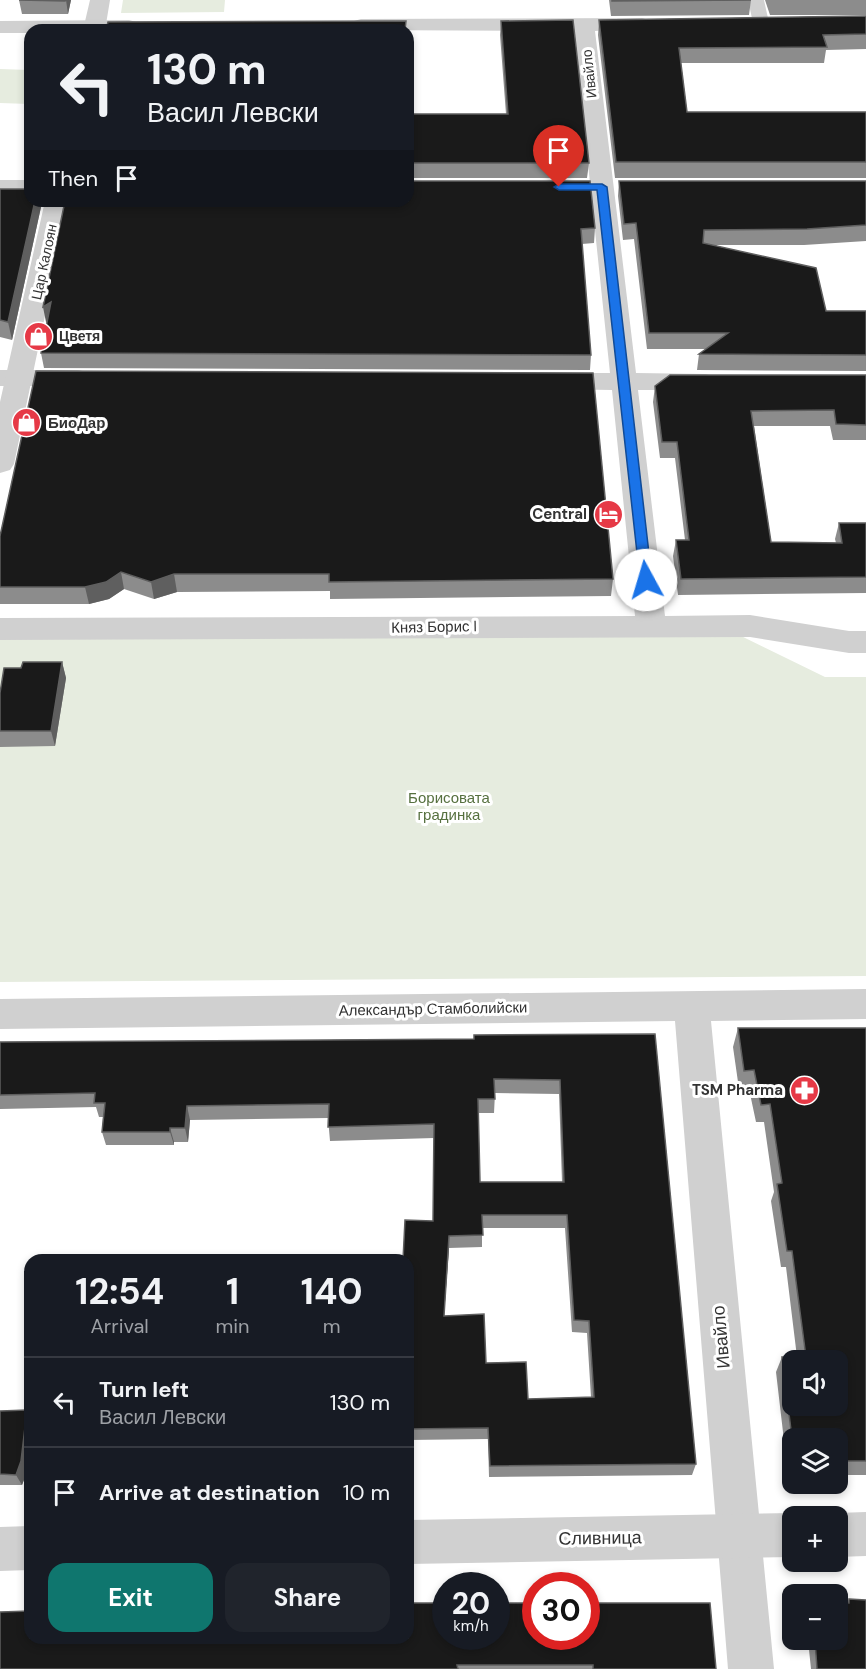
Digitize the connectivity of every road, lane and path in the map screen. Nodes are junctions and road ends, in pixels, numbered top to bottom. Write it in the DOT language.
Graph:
graph roads {
  1 [pos="100,0"];
  2 [pos="756,0"];
  3 [pos="738,23"];
  4 [pos="761,23"];
  5 [pos="784,23"];
  6 [pos="95,24"];
  7 [pos="584,24"];
  8 [pos="667,24"];
  9 [pos="414,25"];
  10 [pos="0,27"];
  11 [pos="24,27"];
  12 [pos="0,187"];
  13 [pos="24,187"];
  14 [pos="55,207"];
  15 [pos="9,378"];
  16 [pos="102,378"];
  17 [pos="528,381"];
  18 [pos="623,382"];
  19 [pos="727,382"];
  20 [pos="0,464"];
  21 [pos="651,625"];
  22 [pos="0,629"];
  23 [pos="866,642"];
  24 [pos="866,1004"];
  25 [pos="692,1006"];
  26 [pos="0,1014"];
  27 [pos="866,1534"];
  28 [pos="782,1535"];
  29 [pos="848,1535"];
  30 [pos="738,1536"];
  31 [pos="414,1542"];
  32 [pos="24,1548"];
  33 [pos="0,1549"];
  34 [pos="751,1669"];
  1 -- 6 [label="street"];
  2 -- 4 [label="lane"];
  3 -- 4 [label="street"];
  4 -- 5 [label="street"];
  7 -- 8 [label="street"];
  7 -- 9 [label="street"];
  7 -- 18 [label="street, Ивайло"];
  10 -- 11 [label="street"];
  12 -- 13 [label="street"];
  14 -- 15 [label="street, Цар Калоян"];
  15 -- 16 [label="street"];
  15 -- 20 [label="street, Цар Калоян"];
  17 -- 18 [label="street"];
  18 -- 19 [label="street"];
  18 -- 21 [label="street, Ивайло"];
  21 -- 22 [label="street, Княз Борис I"];
  21 -- 23 [label="street, Княз Борис I"];
  24 -- 25 [label="street, Александър Стамболийски"];
  25 -- 26 [label="street, Александър Стамболийски"];
  25 -- 30 [label="street, Ивайло"];
  27 -- 29 [label="street"];
  28 -- 30 [label="street, Сливница"];
  30 -- 31 [label="street, Сливница"];
  30 -- 34 [label="street, Ивайло"];
  32 -- 33 [label="street"];
}
